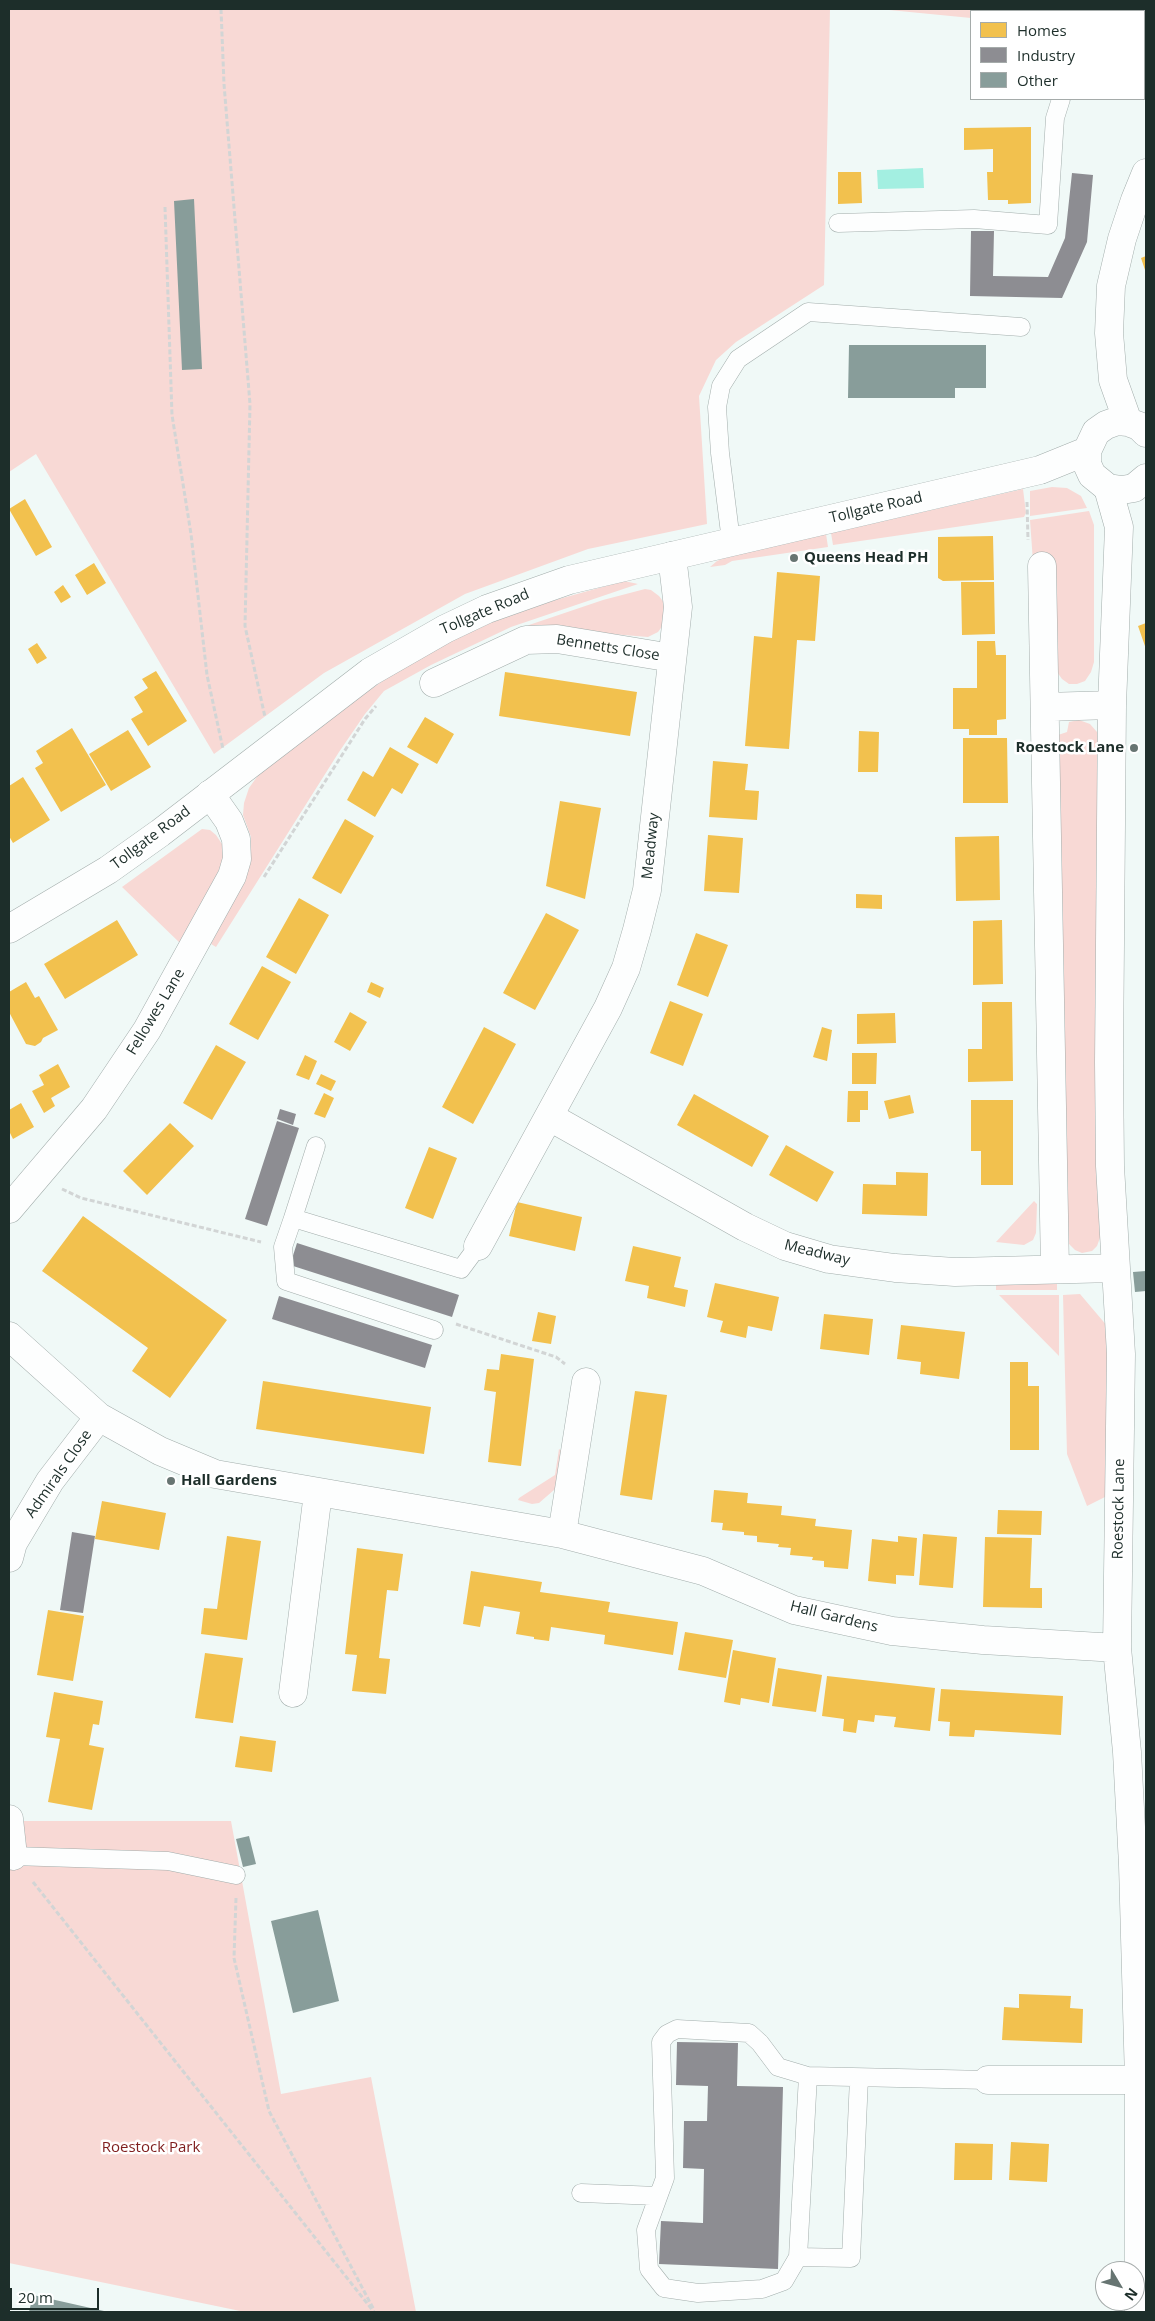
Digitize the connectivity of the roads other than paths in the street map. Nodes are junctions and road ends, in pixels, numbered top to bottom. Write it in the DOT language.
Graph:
graph roads {
  1 [pos="1061,100"];
  2 [pos="1146,173"];
  3 [pos="838,223"];
  4 [pos="1022,327"];
  5 [pos="1113,380"];
  6 [pos="1137,427"];
  7 [pos="1110,469"];
  8 [pos="731,541"];
  9 [pos="672,556"];
  10 [pos="1042,566"];
  11 [pos="672,658"];
  12 [pos="434,683"];
  13 [pos="1112,705"];
  14 [pos="1045,707"];
  15 [pos="210,794"];
  16 [pos="9,929"];
  17 [pos="550,1117"];
  18 [pos="316,1146"];
  19 [pos="9,1209"];
  20 [pos="293,1218"];
  21 [pos="478,1246"];
  22 [pos="1115,1268"];
  23 [pos="1056,1269"];
  24 [pos="434,1330"];
  25 [pos="9,1336"];
  26 [pos="586,1382"];
  27 [pos="99,1418"];
  28 [pos="318,1493"];
  29 [pos="562,1534"];
  30 [pos="9,1558"];
  31 [pos="1117,1648"];
  32 [pos="293,1693"];
  33 [pos="9,1819"];
  34 [pos="13,1856"];
  35 [pos="236,1875"];
  36 [pos="808,2076"];
  37 [pos="859,2078"];
  38 [pos="988,2080"];
  39 [pos="1139,2080"];
  40 [pos="581,2193"];
  41 [pos="658,2196"];
  42 [pos="798,2257"];
  43 [pos="1139,2312"];
  1 -- 3 [label="lane"];
  2 -- 5 [label="street"];
  4 -- 8 [label="lane"];
  5 -- 6 [label="street"];
  5 -- 7 [label="street, Roestock Lane"];
  6 -- 7 [label="street, Tollgate Road"];
  7 -- 8 [label="street, Tollgate Road"];
  7 -- 13 [label="street, Roestock Lane"];
  8 -- 9 [label="street, Tollgate Road"];
  9 -- 11 [label="street, Meadway"];
  9 -- 15 [label="street, Tollgate Road"];
  10 -- 14 [label="street"];
  11 -- 12 [label="street, Bennetts Close"];
  11 -- 17 [label="street, Meadway"];
  13 -- 14 [label="street"];
  13 -- 22 [label="street, Roestock Lane"];
  14 -- 23 [label="street"];
  15 -- 16 [label="street, Tollgate Road"];
  15 -- 19 [label="street, Fellowes Lane"];
  17 -- 21 [label="street, Meadway"];
  17 -- 23 [label="street, Meadway"];
  18 -- 20 [label="lane"];
  20 -- 21 [label="lane"];
  20 -- 24 [label="lane"];
  22 -- 23 [label="street, Meadway"];
  22 -- 31 [label="street, Roestock Lane"];
  25 -- 27 [label="street, Hall Gardens"];
  26 -- 29 [label="street"];
  27 -- 28 [label="street, Hall Gardens"];
  27 -- 30 [label="street, Admirals Close"];
  28 -- 29 [label="street, Hall Gardens"];
  28 -- 32 [label="street"];
  29 -- 31 [label="street, Hall Gardens"];
  31 -- 39 [label="street, Roestock Lane"];
  33 -- 34 [label="street"];
  34 -- 35 [label="lane"];
  36 -- 37 [label="lane"];
  36 -- 41 [label="lane"];
  36 -- 42 [label="lane"];
  37 -- 38 [label="lane"];
  37 -- 42 [label="lane"];
  38 -- 39 [label="street"];
  39 -- 43 [label="street, Roestock Lane"];
  40 -- 41 [label="lane"];
  41 -- 42 [label="lane"];
}
